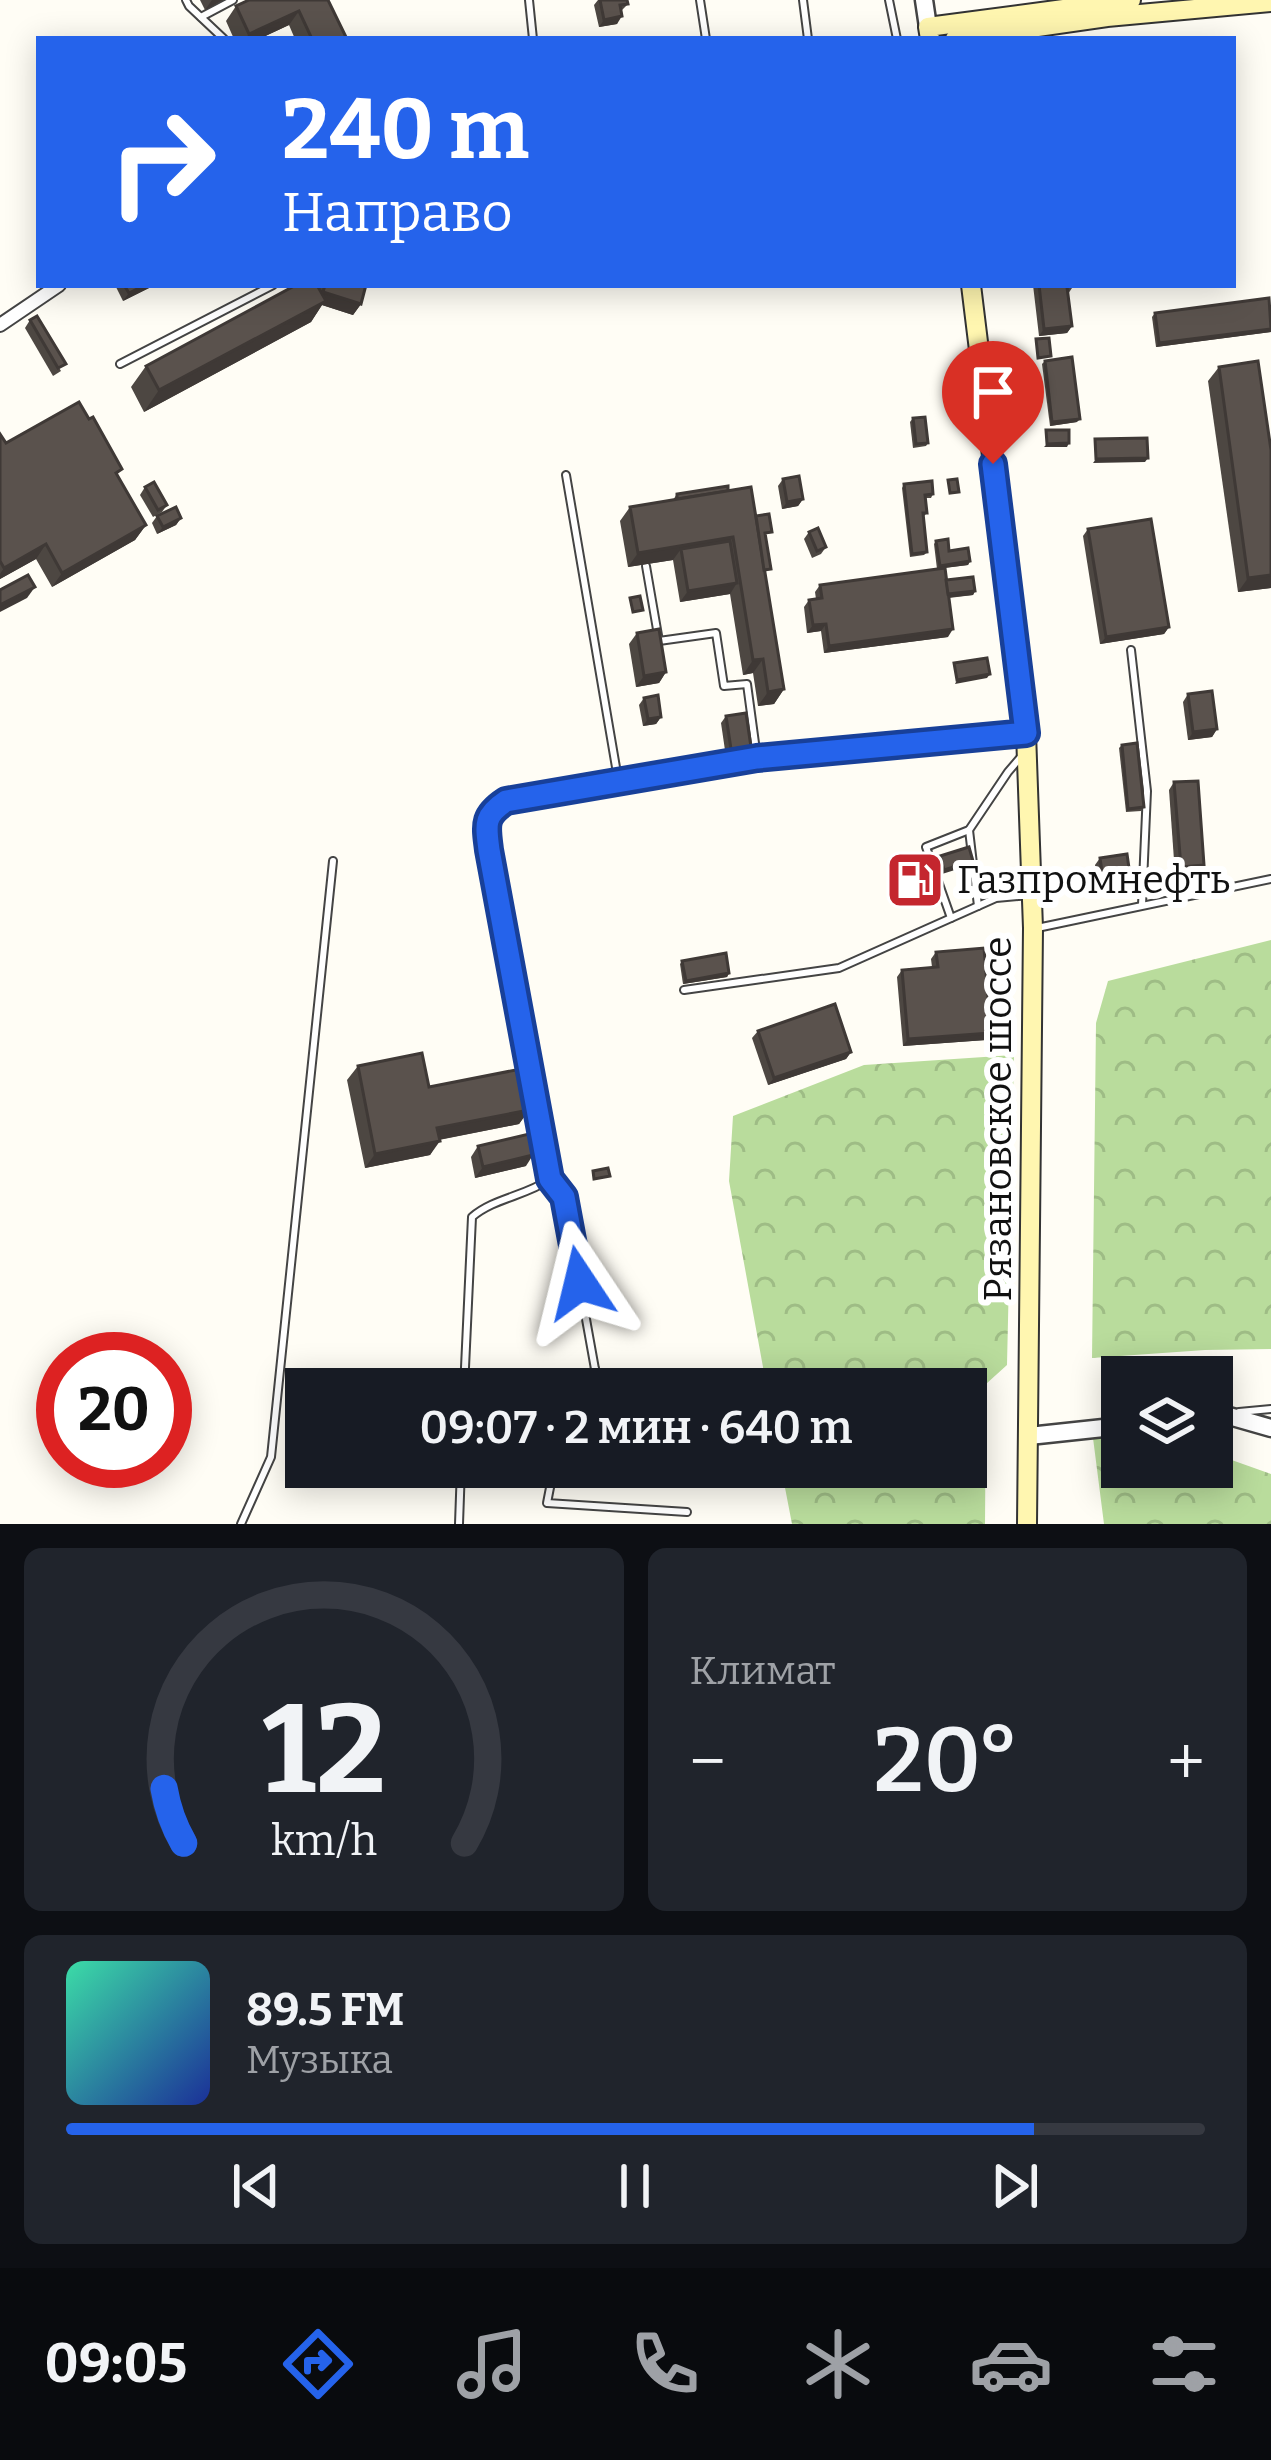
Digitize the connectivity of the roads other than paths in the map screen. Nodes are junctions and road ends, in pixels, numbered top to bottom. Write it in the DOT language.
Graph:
graph roads {
  1 [pos="186,0"];
  2 [pos="233,0"];
  3 [pos="530,0"];
  4 [pos="700,0"];
  5 [pos="802,0"];
  6 [pos="889,0"];
  7 [pos="924,0"];
  8 [pos="1131,0"];
  9 [pos="1271,2"];
  10 [pos="201,17"];
  11 [pos="929,33"];
  12 [pos="221,36"];
  13 [pos="532,36"];
  14 [pos="706,36"];
  15 [pos="808,36"];
  16 [pos="896,36"];
  17 [pos="976,36"];
  18 [pos="55,288"];
  19 [pos="267,288"];
  20 [pos="971,288"];
  21 [pos="0,325"];
  22 [pos="120,364"];
  23 [pos="566,475"];
  24 [pos="646,566"];
  25 [pos="1131,650"];
  26 [pos="1026,742"];
  27 [pos="757,758"];
  28 [pos="619,780"];
  29 [pos="969,830"];
  30 [pos="333,860"];
  31 [pos="1271,879"];
  32 [pos="1033,895"];
  33 [pos="1142,905"];
  34 [pos="978,906"];
  35 [pos="951,918"];
  36 [pos="1033,928"];
  37 [pos="684,990"];
  38 [pos="550,1179"];
  39 [pos="465,1368"];
  40 [pos="595,1368"];
  41 [pos="1271,1409"];
  42 [pos="1233,1413"];
  43 [pos="1233,1418"];
  44 [pos="1101,1428"];
  45 [pos="1271,1428"];
  46 [pos="1029,1436"];
  47 [pos="460,1488"];
  48 [pos="550,1488"];
  49 [pos="687,1512"];
  50 [pos="241,1524"];
  51 [pos="459,1524"];
  52 [pos="1027,1524"];
  1 -- 10 [label="lane"];
  2 -- 10 [label="lane"];
  3 -- 13 [label="lane"];
  4 -- 14 [label="lane"];
  5 -- 15 [label="lane"];
  6 -- 16 [label="lane"];
  7 -- 11 [label="street"];
  8 -- 11 [label="main road"];
  9 -- 17 [label="main road"];
  10 -- 12 [label="lane"];
  18 -- 21 [label="street"];
  19 -- 22 [label="lane"];
  20 -- 26 [label="main road, Рязановское шоссе"];
  23 -- 28 [label="lane"];
  24 -- 27 [label="lane"];
  25 -- 33 [label="lane"];
  26 -- 27 [label="lane"];
  26 -- 29 [label="lane"];
  26 -- 32 [label="main road, Рязановское шоссе"];
  27 -- 28 [label="lane"];
  28 -- 38 [label="lane"];
  29 -- 34 [label="lane"];
  29 -- 35 [label="lane"];
  30 -- 50 [label="lane"];
  31 -- 33 [label="lane"];
  32 -- 34 [label="lane"];
  32 -- 36 [label="main road, Рязановское шоссе"];
  33 -- 36 [label="lane"];
  34 -- 35 [label="lane"];
  35 -- 37 [label="lane"];
  36 -- 46 [label="main road, Рязановское шоссе"];
  38 -- 39 [label="lane"];
  38 -- 40 [label="lane"];
  41 -- 42 [label="lane"];
  43 -- 45 [label="street"];
  44 -- 46 [label="street"];
  46 -- 52 [label="main road, Рязановское шоссе"];
  47 -- 51 [label="lane"];
  48 -- 49 [label="lane"];
}
